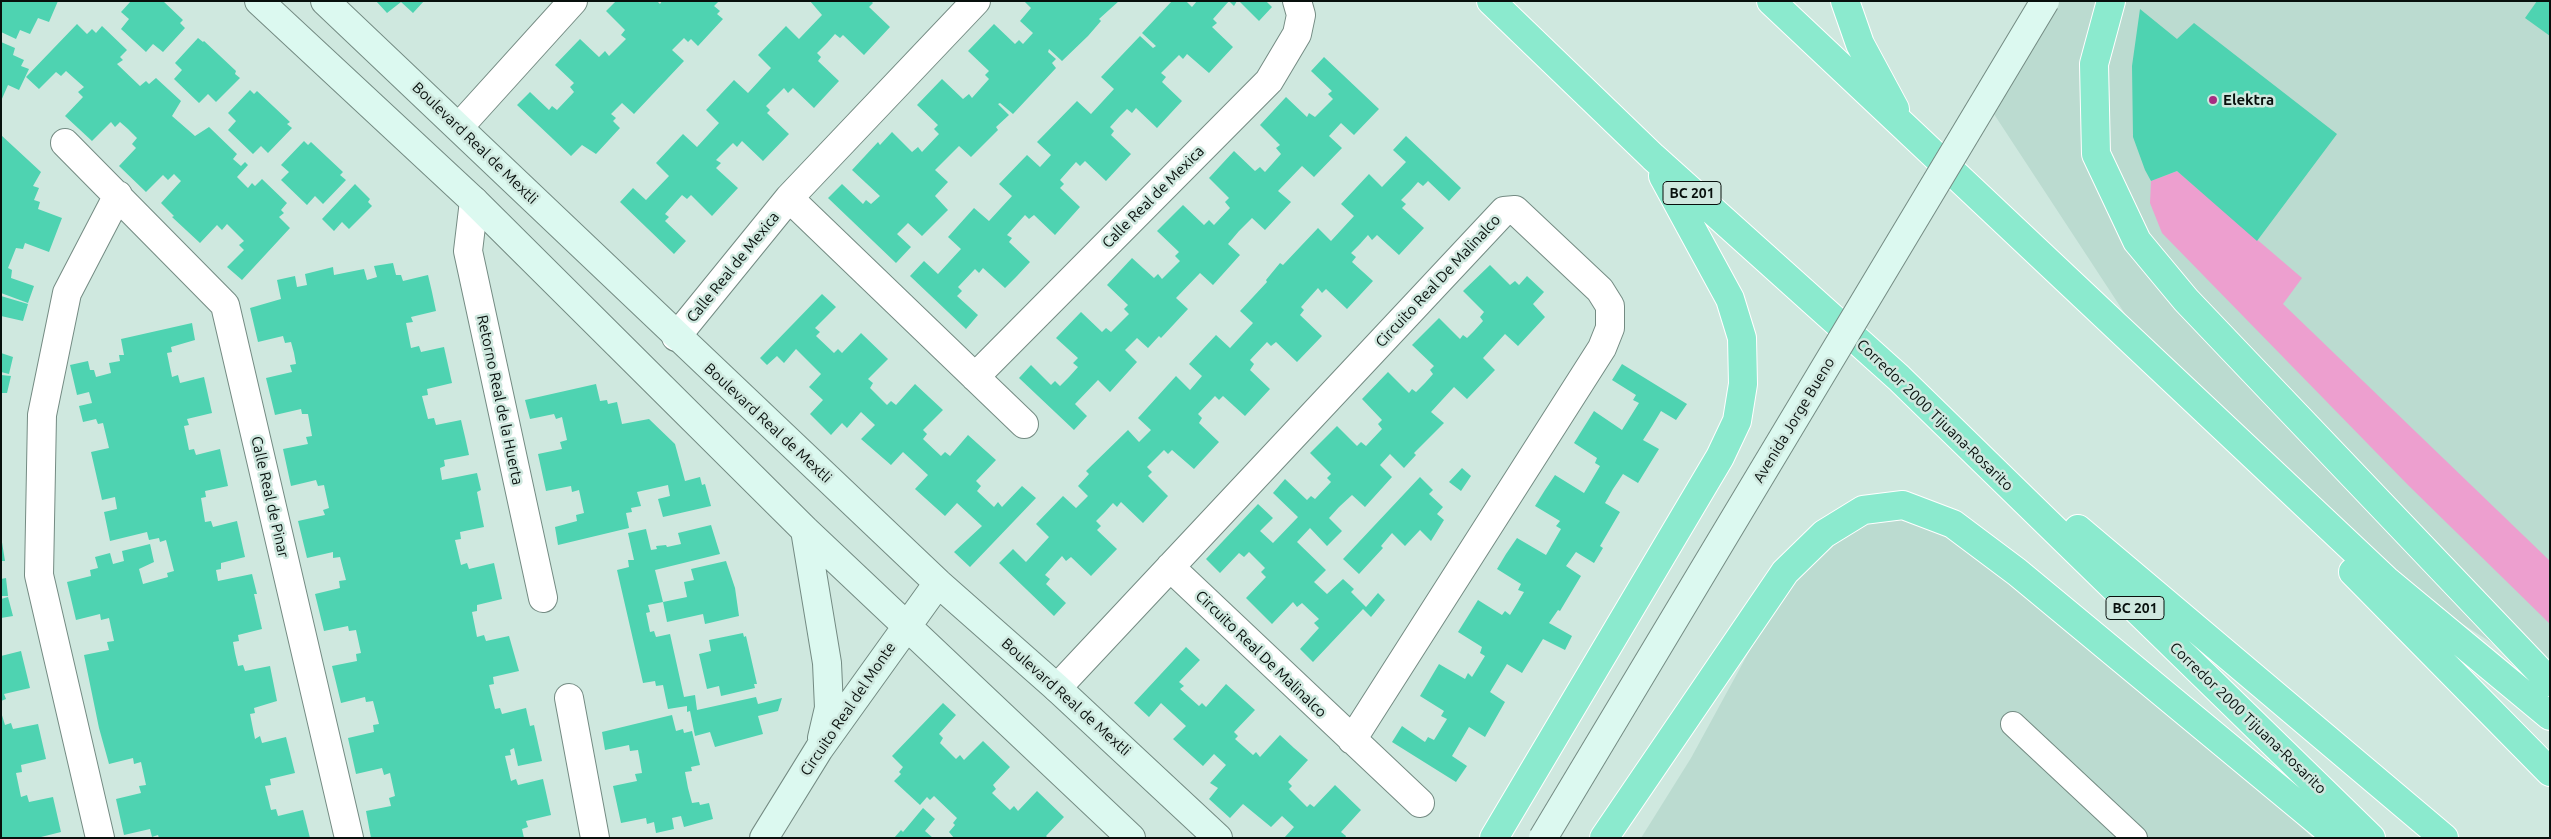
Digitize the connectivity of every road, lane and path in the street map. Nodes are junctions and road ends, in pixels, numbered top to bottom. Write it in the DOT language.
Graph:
graph roads {
  1 [pos="325,1"];
  2 [pos="573,1"];
  3 [pos="976,1"];
  4 [pos="1297,1"];
  5 [pos="1490,1"];
  6 [pos="1771,1"];
  7 [pos="1845,1"];
  8 [pos="2045,1"];
  9 [pos="2111,1"];
  10 [pos="261,2"];
  11 [pos="459,127"];
  12 [pos="1907,130"];
  13 [pos="65,144"];
  14 [pos="1653,157"];
  15 [pos="118,195"];
  16 [pos="790,198"];
  17 [pos="474,202"];
  18 [pos="2060,275"];
  19 [pos="676,337"];
  20 [pos="975,377"];
  21 [pos="1899,378"];
  22 [pos="1024,424"];
  23 [pos="806,530"];
  24 [pos="1170,567"];
  25 [pos="938,583"];
  26 [pos="543,598"];
  27 [pos="906,624"];
  28 [pos="2550,682"];
  29 [pos="1057,688"];
  30 [pos="569,698"];
  31 [pos="2550,716"];
  32 [pos="2014,724"];
  33 [pos="1352,740"];
  34 [pos="819,749"];
  35 [pos="2550,772"];
  36 [pos="1420,803"];
  37 [pos="773,834"];
  38 [pos="100,838"];
  39 [pos="349,838"];
  40 [pos="595,838"];
  41 [pos="1131,838"];
  42 [pos="1218,838"];
  43 [pos="1494,838"];
  44 [pos="1543,838"];
  45 [pos="1604,838"];
  46 [pos="2136,838"];
  47 [pos="2338,838"];
  48 [pos="2371,838"];
  49 [pos="2444,838"];
  1 -- 11 [label="street, Boulevard Real de Mextli"];
  2 -- 11 [label="street"];
  3 -- 16 [label="street, Calle Real de Mexica"];
  4 -- 20 [label="street, Calle Real de Mexica"];
  5 -- 14 [label="highway, Corredor 2000 Tijuana-Rosarito / BC 201"];
  6 -- 12 [label="highway"];
  7 -- 12 [label="highway"];
  8 -- 44 [label="street, Avenida Jorge Bueno, bridge"];
  9 -- 28 [label="highway"];
  10 -- 17 [label="street"];
  11 -- 19 [label="street, Boulevard Real de Mextli"];
  12 -- 18 [label="highway"];
  13 -- 15 [label="street, Calle Real de Pinar"];
  14 -- 21 [label="highway, Corredor 2000 Tijuana-Rosarito / BC 201"];
  14 -- 43 [label="highway"];
  15 -- 38 [label="street"];
  15 -- 39 [label="street, Calle Real de Pinar"];
  16 -- 19 [label="street, Calle Real de Mexica"];
  16 -- 20 [label="street, Calle Real de Mexica"];
  17 -- 23 [label="street"];
  17 -- 26 [label="street, Retorno Real de la Huerta"];
  18 -- 31 [label="highway"];
  18 -- 35 [label="highway"];
  19 -- 25 [label="street, Boulevard Real de Mextli"];
  20 -- 22 [label="street, Calle Real de Mexica"];
  21 -- 48 [label="highway, Corredor 2000 Tijuana-Rosarito / BC 201"];
  21 -- 49 [label="highway"];
  23 -- 27 [label="street"];
  23 -- 34 [label="street"];
  24 -- 29 [label="street, Circuito Real De Malinalco"];
  24 -- 33 [label="street, Circuito Real De Malinalco"];
  24 -- 33 [label="street, Circuito Real De Malinalco"];
  25 -- 27 [label="street, Circuito Real del Monte"];
  25 -- 29 [label="street, Boulevard Real de Mextli"];
  27 -- 34 [label="street, Circuito Real del Monte"];
  27 -- 41 [label="street"];
  29 -- 42 [label="street, Boulevard Real de Mextli"];
  30 -- 40 [label="street"];
  32 -- 46 [label="lane"];
  33 -- 36 [label="street, Circuito Real De Malinalco"];
  34 -- 37 [label="street, Circuito Real del Monte"];
  45 -- 47 [label="highway"];
}
